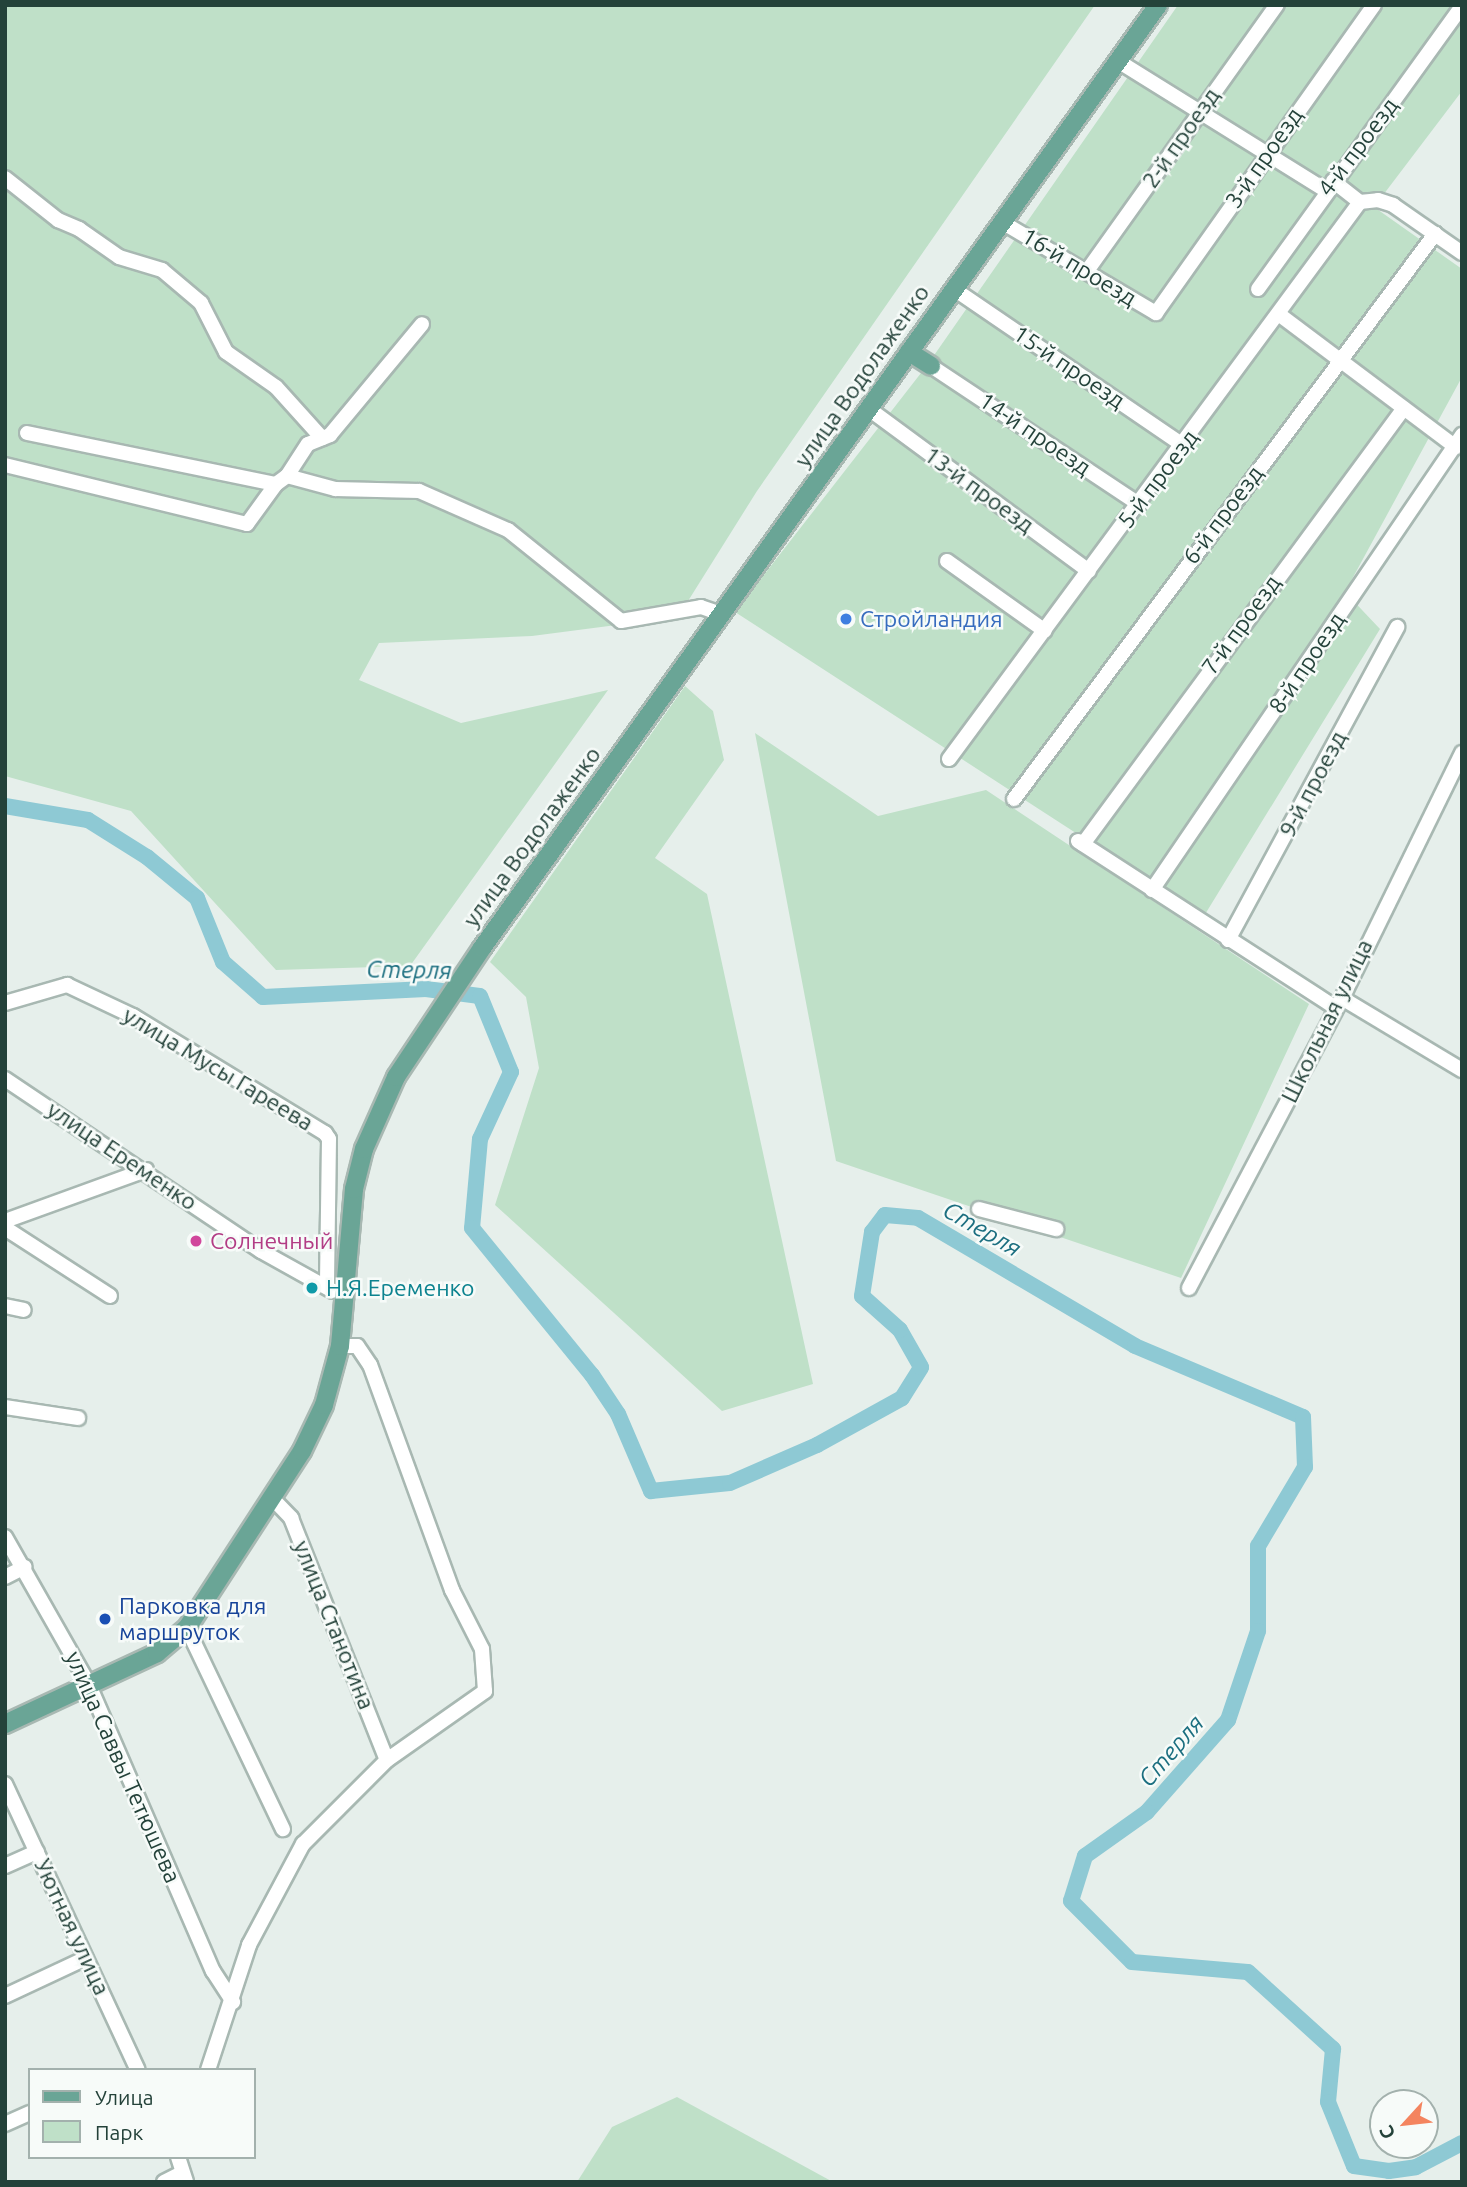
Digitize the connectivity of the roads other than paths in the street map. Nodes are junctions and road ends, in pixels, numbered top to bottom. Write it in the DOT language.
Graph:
graph roads {
  1 [pos="1158,5"];
  2 [pos="1277,5"];
  3 [pos="1374,5"];
  4 [pos="1462,6"];
  5 [pos="1118,61"];
  6 [pos="1198,114"];
  7 [pos="1265,154"];
  8 [pos="5,178"];
  9 [pos="1329,186"];
  10 [pos="1363,200"];
  11 [pos="1002,222"];
  12 [pos="1435,234"];
  13 [pos="1462,253"];
  14 [pos="1087,271"];
  15 [pos="954,289"];
  16 [pos="1258,289"];
  17 [pos="1156,313"];
  18 [pos="1280,315"];
  19 [pos="422,324"];
  20 [pos="909,352"];
  21 [pos="1342,362"];
  22 [pos="931,366"];
  23 [pos="1404,408"];
  24 [pos="869,409"];
  25 [pos="27,433"];
  26 [pos="322,438"];
  27 [pos="1459,441"];
  28 [pos="1184,444"];
  29 [pos="5,465"];
  30 [pos="282,480"];
  31 [pos="1139,504"];
  32 [pos="947,561"];
  33 [pos="1090,571"];
  34 [pos="721,614"];
  35 [pos="1397,627"];
  36 [pos="1045,631"];
  37 [pos="1462,753"];
  38 [pos="949,759"];
  39 [pos="1014,799"];
  40 [pos="1152,890"];
  41 [pos="1228,940"];
  42 [pos="5,1003"];
  43 [pos="1339,1003"];
  44 [pos="1462,1070"];
  45 [pos="5,1079"];
  46 [pos="146,1170"];
  47 [pos="979,1209"];
  48 [pos="5,1221"];
  49 [pos="5,1228"];
  50 [pos="1056,1229"];
  51 [pos="327,1287"];
  52 [pos="1189,1288"];
  53 [pos="110,1296"];
  54 [pos="346,1299"];
  55 [pos="5,1306"];
  56 [pos="24,1310"];
  57 [pos="340,1346"];
  58 [pos="5,1407"];
  59 [pos="78,1418"];
  60 [pos="272,1498"];
  61 [pos="5,1537"];
  62 [pos="25,1567"];
  63 [pos="5,1577"];
  64 [pos="187,1628"];
  65 [pos="89,1685"];
  66 [pos="5,1724"];
  67 [pos="387,1760"];
  68 [pos="5,1784"];
  69 [pos="283,1829"];
  70 [pos="37,1852"];
  71 [pos="5,1866"];
  72 [pos="86,1958"];
  73 [pos="5,1996"];
  74 [pos="233,2002"];
  75 [pos="132,2068"];
  76 [pos="209,2068"];
  77 [pos="28,2114"];
  78 [pos="5,2124"];
  79 [pos="179,2159"];
  80 [pos="184,2177"];
  81 [pos="164,2182"];
  1 -- 5 [label="main road, улица Водолаженко"];
  2 -- 6 [label="street, 2-й проезд"];
  3 -- 7 [label="street, 3-й проезд"];
  4 -- 9 [label="street, 4-й проезд"];
  5 -- 6 [label="street"];
  5 -- 11 [label="main road, улица Водолаженко"];
  6 -- 7 [label="street"];
  6 -- 14 [label="street, 2-й проезд"];
  7 -- 9 [label="street"];
  7 -- 17 [label="street, 3-й проезд"];
  8 -- 26 [label="street"];
  9 -- 10 [label="street"];
  9 -- 16 [label="street, 4-й проезд"];
  10 -- 12 [label="street"];
  10 -- 18 [label="street, 5-й проезд"];
  11 -- 14 [label="street, 16-й проезд"];
  11 -- 15 [label="main road, улица Водолаженко"];
  12 -- 13 [label="street"];
  12 -- 21 [label="street, 6-й проезд"];
  14 -- 17 [label="street, 16-й проезд"];
  15 -- 20 [label="main road, улица Водолаженко"];
  15 -- 28 [label="street, 15-й проезд"];
  18 -- 21 [label="street"];
  18 -- 28 [label="street, 5-й проезд"];
  19 -- 26 [label="street"];
  20 -- 22 [label="main road"];
  20 -- 24 [label="main road, улица Водолаженко"];
  21 -- 23 [label="street"];
  21 -- 39 [label="street, 6-й проезд"];
  22 -- 31 [label="street, 14-й проезд"];
  23 -- 27 [label="street"];
  23 -- 40 [label="street, 7-й проезд"];
  24 -- 33 [label="street, 13-й проезд"];
  24 -- 34 [label="main road, улица Водолаженко"];
  25 -- 30 [label="street"];
  26 -- 30 [label="street"];
  27 -- 40 [label="street, 8-й проезд"];
  28 -- 31 [label="street, 5-й проезд"];
  29 -- 30 [label="street"];
  30 -- 34 [label="street"];
  31 -- 33 [label="street, 5-й проезд"];
  32 -- 36 [label="street"];
  33 -- 36 [label="street, 5-й проезд"];
  34 -- 54 [label="main road, улица Водолаженко"];
  35 -- 41 [label="street, 9-й проезд"];
  36 -- 38 [label="street, 5-й проезд"];
  37 -- 43 [label="street, Школьная улица"];
  40 -- 41 [label="street"];
  41 -- 43 [label="street"];
  42 -- 51 [label="street, улица Мусы Гареева"];
  43 -- 44 [label="street"];
  43 -- 52 [label="street, Школьная улица"];
  45 -- 46 [label="street, улица Еременко"];
  46 -- 48 [label="street"];
  46 -- 51 [label="street, улица Еременко"];
  47 -- 50 [label="street"];
  49 -- 53 [label="street"];
  51 -- 54 [label="street, улица Еременко"];
  54 -- 57 [label="main road, улица Водолаженко"];
  55 -- 56 [label="street"];
  57 -- 60 [label="main road, улица Водолаженко"];
  57 -- 67 [label="street"];
  58 -- 59 [label="street"];
  60 -- 64 [label="main road, улица Водолаженко"];
  60 -- 67 [label="street, улица Станотина"];
  61 -- 62 [label="street, улица Саввы Тетюшева"];
  62 -- 63 [label="street"];
  62 -- 65 [label="street, улица Саввы Тетюшева"];
  64 -- 65 [label="main road, улица Водолаженко"];
  64 -- 69 [label="street"];
  65 -- 66 [label="main road, улица Водолаженко"];
  65 -- 74 [label="street, улица Саввы Тетюшева"];
  67 -- 74 [label="street"];
  68 -- 70 [label="street, Уютная улица"];
  70 -- 71 [label="street"];
  70 -- 72 [label="street, Уютная улица"];
  72 -- 73 [label="street"];
  72 -- 75 [label="street, Уютная улица"];
  74 -- 76 [label="street"];
  77 -- 78 [label="street"];
  79 -- 80 [label="street"];
  80 -- 81 [label="street"];
}
